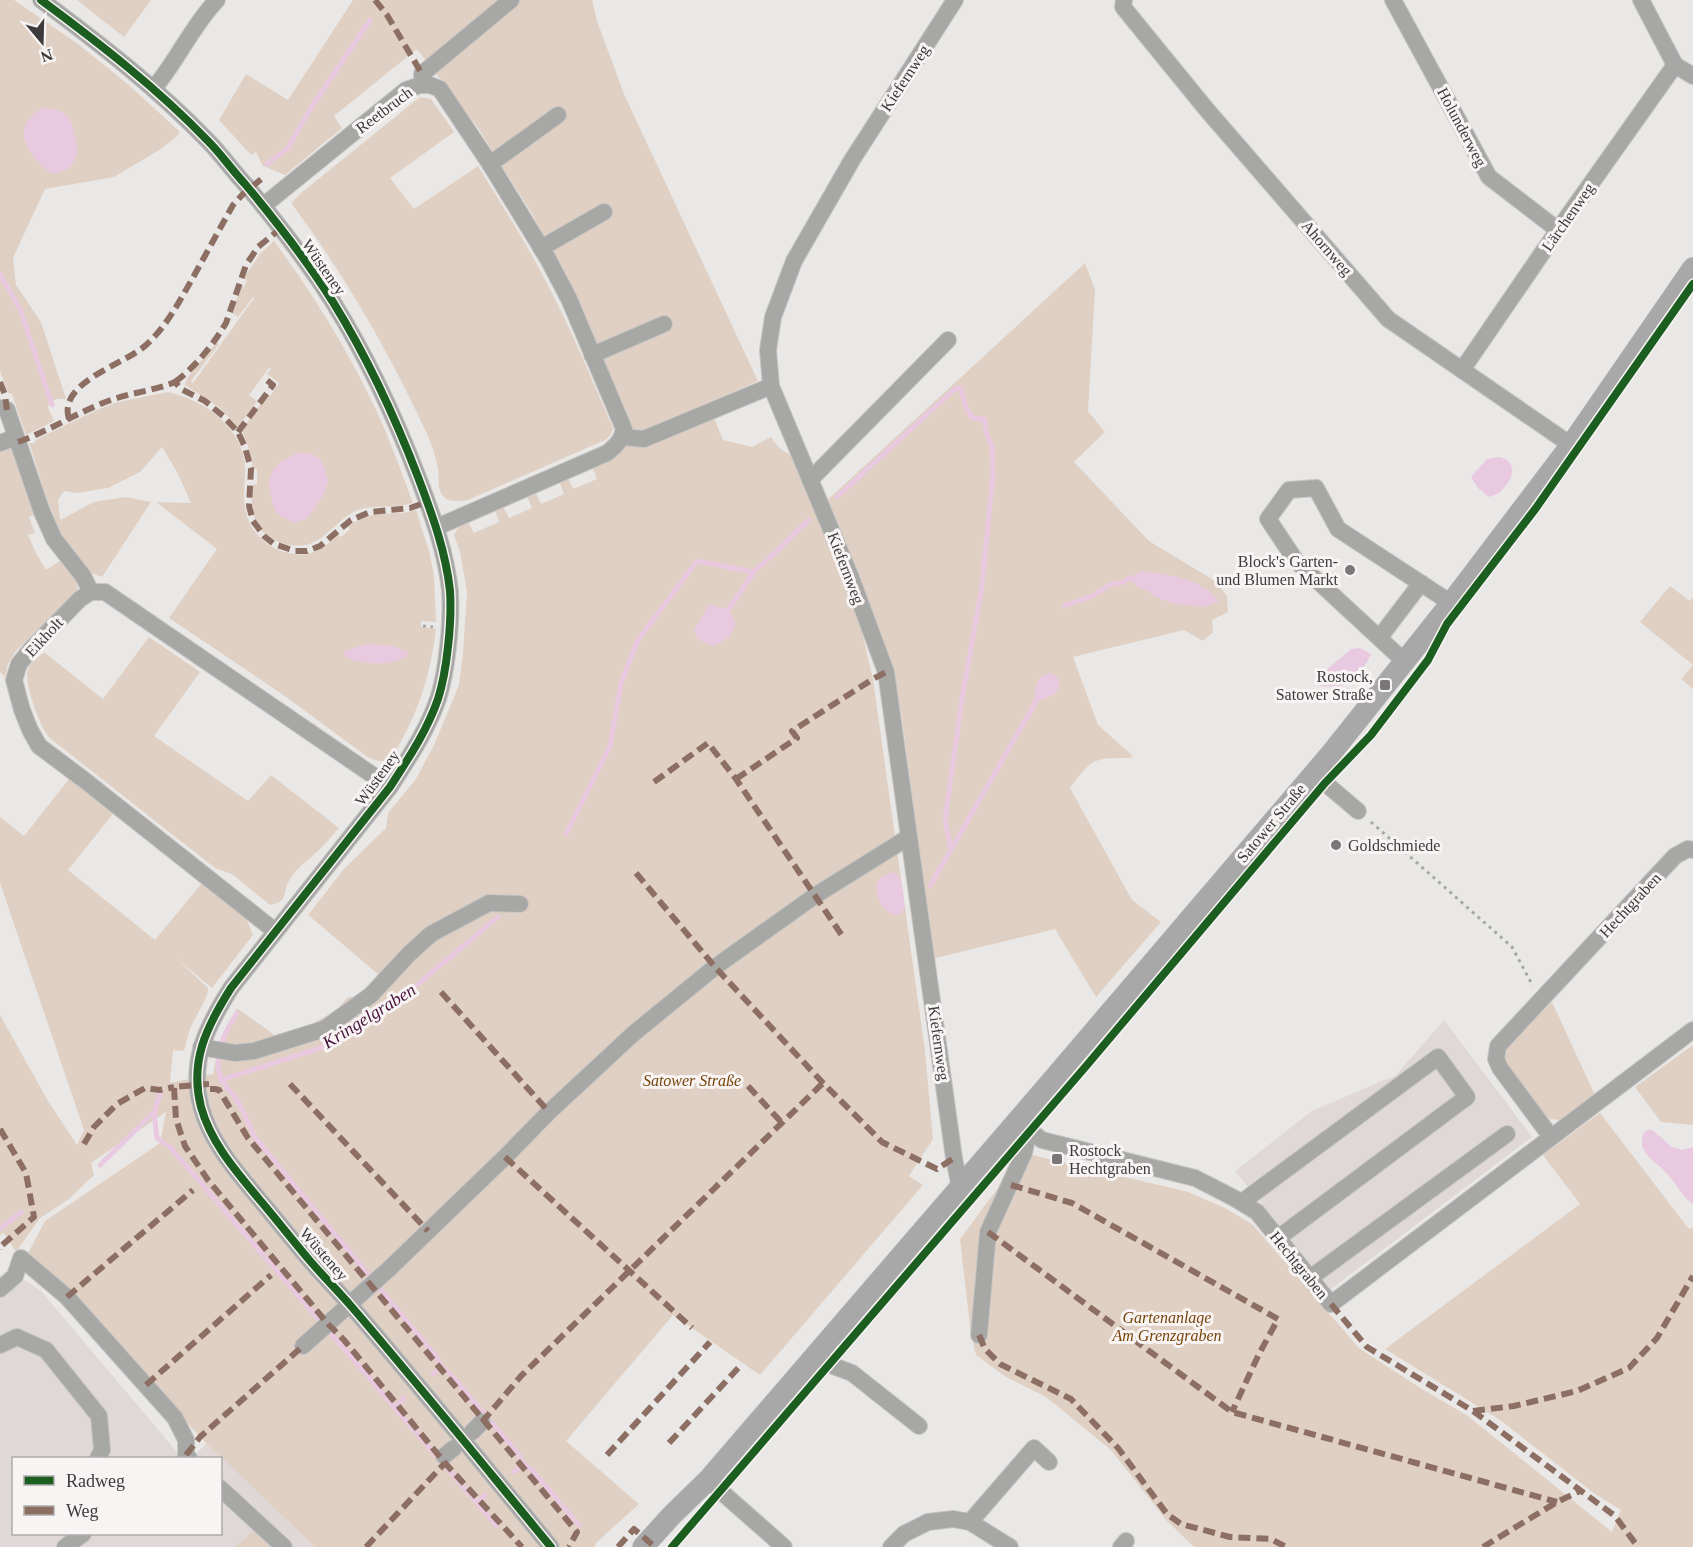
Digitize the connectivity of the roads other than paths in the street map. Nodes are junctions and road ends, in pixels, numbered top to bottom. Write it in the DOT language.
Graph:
graph roads {
  1 [pos="41,0"];
  2 [pos="217,0"];
  3 [pos="511,0"];
  4 [pos="955,0"];
  5 [pos="1393,0"];
  6 [pos="1641,0"];
  7 [pos="1123,3"];
  8 [pos="1675,65"];
  9 [pos="1693,76"];
  10 [pos="422,79"];
  11 [pos="154,88"];
  12 [pos="558,115"];
  13 [pos="490,164"];
  14 [pos="263,206"];
  15 [pos="604,212"];
  16 [pos="1558,230"];
  17 [pos="541,248"];
  18 [pos="1693,268"];
  19 [pos="664,324"];
  20 [pos="948,340"];
  21 [pos="592,355"];
  22 [pos="1462,370"];
  23 [pos="771,386"];
  24 [pos="4,409"];
  25 [pos="16,437"];
  26 [pos="623,437"];
  27 [pos="0,443"];
  28 [pos="1571,445"];
  29 [pos="810,480"];
  30 [pos="437,528"];
  31 [pos="1421,583"];
  32 [pos="91,592"];
  33 [pos="1451,603"];
  34 [pos="1380,637"];
  35 [pos="1404,661"];
  36 [pos="1312,775"];
  37 [pos="390,787"];
  38 [pos="1358,811"];
  39 [pos="909,837"];
  40 [pos="1693,850"];
  41 [pos="520,904"];
  42 [pos="275,931"];
  43 [pos="1693,1030"];
  44 [pos="201,1047"];
  45 [pos="1023,1126"];
  46 [pos="1507,1134"];
  47 [pos="1551,1137"];
  48 [pos="960,1188"];
  49 [pos="1242,1202"];
  50 [pos="1278,1239"];
  51 [pos="1310,1278"];
  52 [pos="0,1289"];
  53 [pos="350,1304"];
  54 [pos="979,1335"];
  55 [pos="0,1345"];
  56 [pos="303,1346"];
  57 [pos="816,1354"];
  58 [pos="919,1426"];
  59 [pos="98,1457"];
  60 [pos="186,1457"];
  61 [pos="1049,1462"];
  62 [pos="708,1480"];
  63 [pos="222,1490"];
  64 [pos="970,1522"];
  65 [pos="80,1535"];
  66 [pos="65,1547"];
  67 [pos="284,1547"];
  68 [pos="551,1547"];
  69 [pos="643,1547"];
  70 [pos="784,1547"];
  71 [pos="891,1547"];
  72 [pos="1010,1547"];
  1 -- 11 [label="street, Wüsteney"];
  2 -- 11 [label="street"];
  3 -- 10 [label="street, Reetbruch"];
  4 -- 23 [label="street, Kiefernweg"];
  5 -- 16 [label="street, Holunderweg"];
  6 -- 8 [label="street"];
  7 -- 22 [label="street, Ahornweg"];
  8 -- 9 [label="street"];
  8 -- 16 [label="street, Lärchenweg"];
  10 -- 13 [label="street, Reetbruch"];
  10 -- 14 [label="street, Reetbruch"];
  11 -- 14 [label="street, Wüsteney"];
  12 -- 13 [label="street"];
  13 -- 17 [label="street, Reetbruch"];
  14 -- 30 [label="street, Wüsteney"];
  15 -- 17 [label="street"];
  16 -- 22 [label="street, Lärchenweg"];
  17 -- 21 [label="street, Reetbruch"];
  18 -- 28 [label="main road, Satower Straße"];
  19 -- 21 [label="street"];
  20 -- 29 [label="street"];
  21 -- 26 [label="street, Reetbruch"];
  22 -- 28 [label="street, Ahornweg"];
  23 -- 26 [label="street"];
  23 -- 29 [label="street, Kiefernweg"];
  24 -- 25 [label="street"];
  25 -- 27 [label="street"];
  25 -- 32 [label="street"];
  26 -- 30 [label="street"];
  28 -- 33 [label="main road, Satower Straße"];
  29 -- 39 [label="street, Kiefernweg"];
  30 -- 37 [label="street, Wüsteney"];
  31 -- 33 [label="street"];
  31 -- 34 [label="street"];
  31 -- 34 [label="street"];
  32 -- 37 [label="street"];
  32 -- 42 [label="street, Eikholt"];
  33 -- 35 [label="main road, Satower Straße"];
  34 -- 35 [label="street"];
  35 -- 36 [label="main road, Satower Straße"];
  36 -- 38 [label="street"];
  36 -- 45 [label="main road, Satower Straße"];
  37 -- 42 [label="street, Wüsteney"];
  39 -- 48 [label="street, Kiefernweg"];
  39 -- 53 [label="street"];
  40 -- 47 [label="street, Hechtgraben"];
  41 -- 44 [label="street"];
  42 -- 44 [label="street, Wüsteney"];
  43 -- 47 [label="street, Hechtgraben"];
  44 -- 53 [label="street, Wüsteney"];
  45 -- 48 [label="main road, Satower Straße"];
  45 -- 49 [label="street, Hechtgraben"];
  45 -- 54 [label="street"];
  46 -- 51 [label="street"];
  47 -- 51 [label="street, Hechtgraben"];
  48 -- 57 [label="main road, Satower Straße"];
  49 -- 50 [label="street, Hechtgraben"];
  49 -- 50 [label="street"];
  50 -- 51 [label="street, Hechtgraben"];
  52 -- 60 [label="street"];
  53 -- 56 [label="street"];
  53 -- 68 [label="street, Wüsteney"];
  55 -- 59 [label="street"];
  57 -- 58 [label="street"];
  57 -- 62 [label="main road, Satower Straße"];
  61 -- 64 [label="street"];
  62 -- 69 [label="main road, Satower Straße"];
  62 -- 70 [label="street"];
  63 -- 67 [label="street"];
  64 -- 71 [label="street"];
  64 -- 72 [label="street"];
  65 -- 66 [label="street"];
}
